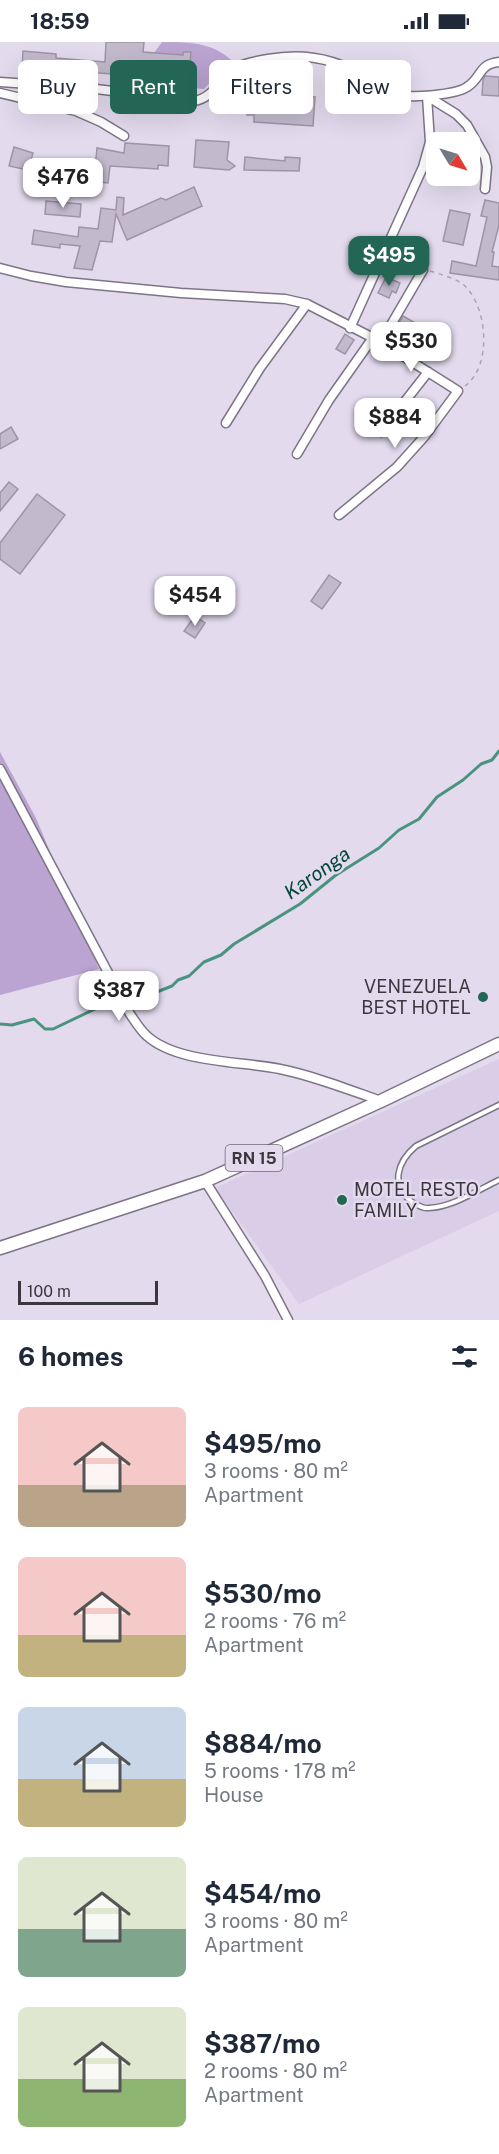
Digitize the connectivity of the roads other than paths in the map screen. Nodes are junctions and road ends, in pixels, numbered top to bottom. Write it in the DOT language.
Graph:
graph roads {
  1 [pos="499,62"];
  2 [pos="0,82"];
  3 [pos="0,93"];
  4 [pos="427,96"];
  5 [pos="124,136"];
  6 [pos="485,189"];
  7 [pos="0,268"];
  8 [pos="423,270"];
  9 [pos="307,304"];
  10 [pos="350,328"];
  11 [pos="372,339"];
  12 [pos="381,342"];
  13 [pos="428,372"];
  14 [pos="226,423"];
  15 [pos="381,432"];
  16 [pos="297,454"];
  17 [pos="339,515"];
  18 [pos="0,769"];
  19 [pos="499,1044"];
  20 [pos="381,1101"];
  21 [pos="499,1105"];
  22 [pos="205,1180"];
  23 [pos="499,1180"];
  24 [pos="0,1248"];
  25 [pos="288,1320"];
  1 -- 4 [label="street"];
  2 -- 4 [label="street"];
  3 -- 5 [label="street"];
  4 -- 6 [label="street"];
  4 -- 10 [label="street"];
  7 -- 9 [label="street"];
  8 -- 12 [label="street"];
  9 -- 10 [label="street"];
  9 -- 14 [label="street"];
  10 -- 11 [label="street"];
  11 -- 12 [label="street"];
  11 -- 16 [label="street"];
  12 -- 13 [label="street"];
  13 -- 15 [label="street"];
  13 -- 17 [label="street"];
  18 -- 20 [label="street"];
  19 -- 20 [label="main road, RN 15"];
  20 -- 22 [label="main road, RN 15"];
  21 -- 23 [label="lane"];
  22 -- 24 [label="main road, RN 15"];
  22 -- 25 [label="street"];
}
